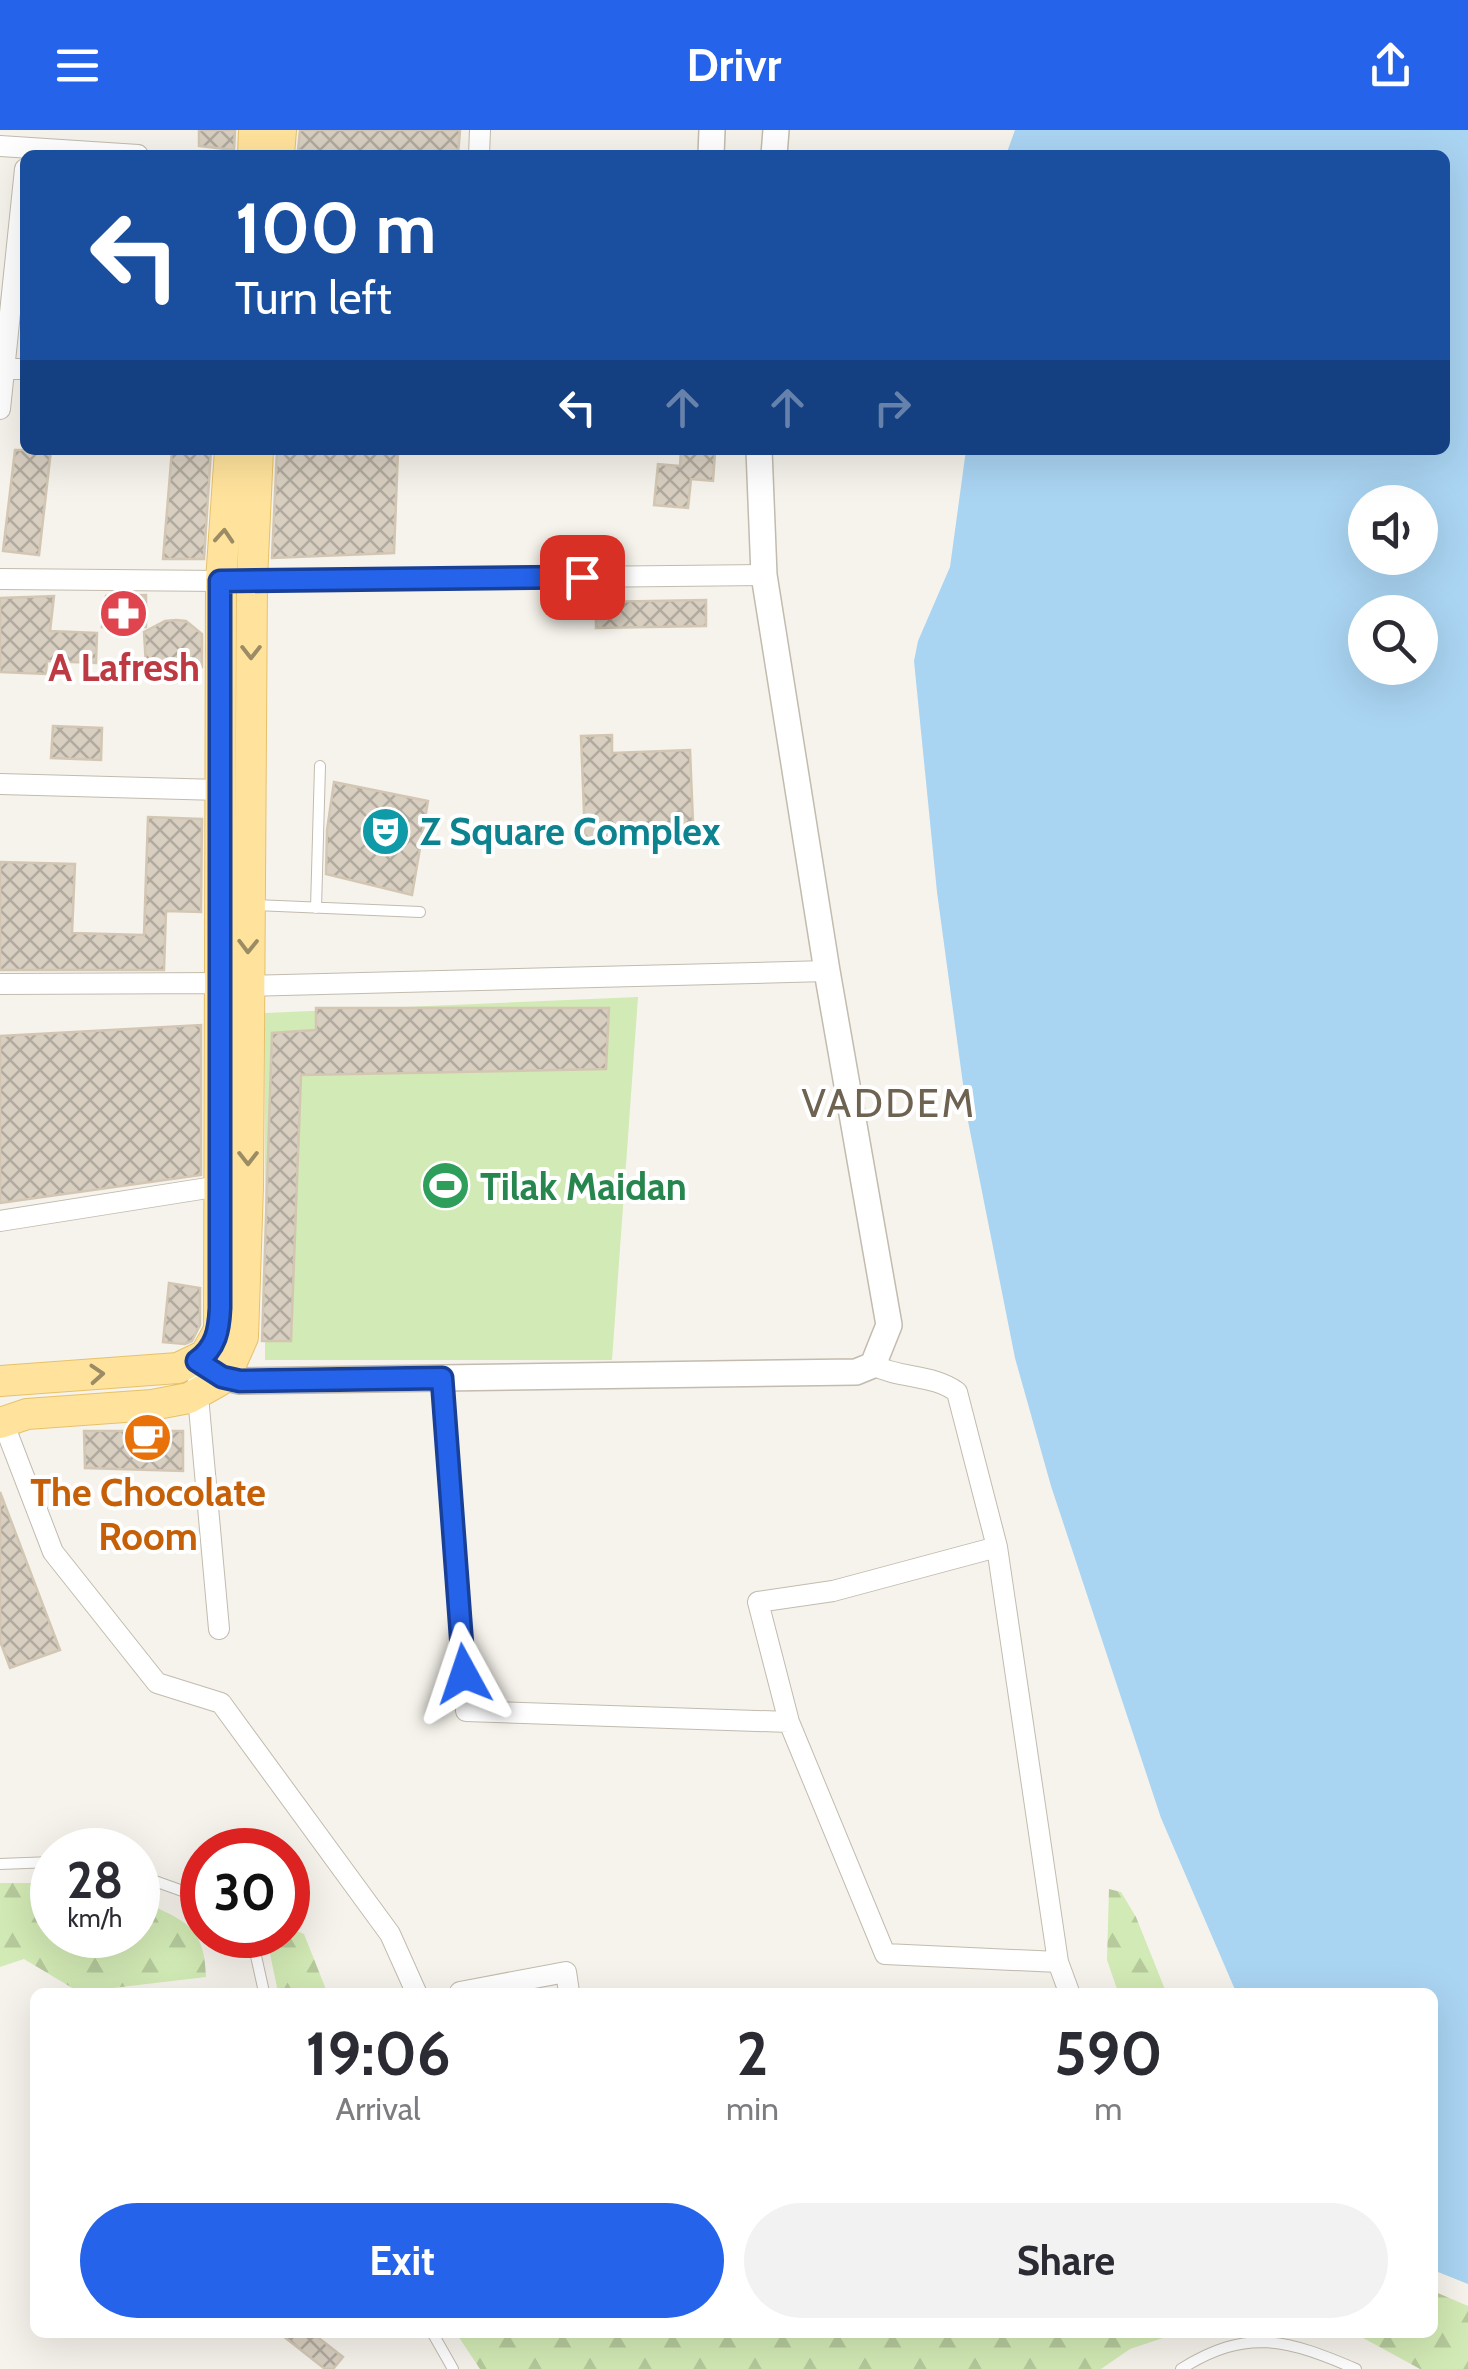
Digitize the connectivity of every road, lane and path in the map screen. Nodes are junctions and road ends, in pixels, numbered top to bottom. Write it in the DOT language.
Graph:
graph roads {
  1 [pos="20,212"];
  2 [pos="2,369"];
  3 [pos="0,409"];
  4 [pos="230,455"];
  5 [pos="258,455"];
  6 [pos="760,455"];
  7 [pos="764,575"];
  8 [pos="0,580"];
  9 [pos="252,580"];
  10 [pos="220,581"];
  11 [pos="320,766"];
  12 [pos="0,784"];
  13 [pos="220,790"];
  14 [pos="249,905"];
  15 [pos="316,908"];
  16 [pos="420,912"];
  17 [pos="827,971"];
  18 [pos="0,984"];
  19 [pos="235,985"];
  20 [pos="220,1186"];
  21 [pos="0,1221"];
  22 [pos="873,1365"];
  23 [pos="202,1374"];
  24 [pos="442,1378"];
  25 [pos="0,1382"];
  26 [pos="1,1423"];
  27 [pos="997,1547"];
  28 [pos="219,1629"];
  29 [pos="790,1722"];
  30 [pos="30,1863"];
  31 [pos="0,1864"];
  32 [pos="256,1958"];
  33 [pos="1058,1962"];
  34 [pos="263,1988"];
  35 [pos="414,1988"];
  36 [pos="481,1988"];
  37 [pos="568,1988"];
  38 [pos="1067,1988"];
  39 [pos="435,2338"];
  40 [pos="453,2369"];
  41 [pos="1181,2369"];
  42 [pos="1356,2369"];
  1 -- 2 [label="street"];
  2 -- 3 [label="street"];
  10 -- 4 [label="main road, one-way"];
  5 -- 9 [label="main road"];
  6 -- 7 [label="street"];
  7 -- 9 [label="street"];
  7 -- 17 [label="street"];
  8 -- 10 [label="street"];
  9 -- 10 [label="street"];
  9 -- 14 [label="main road, one-way"];
  10 -- 13 [label="main road"];
  11 -- 15 [label="lane"];
  12 -- 13 [label="street"];
  13 -- 19 [label="main road"];
  14 -- 15 [label="lane"];
  14 -- 19 [label="main road, one-way"];
  15 -- 16 [label="lane"];
  17 -- 19 [label="street"];
  17 -- 22 [label="street"];
  18 -- 19 [label="street"];
  19 -- 20 [label="main road"];
  19 -- 23 [label="main road, one-way"];
  20 -- 21 [label="street"];
  20 -- 23 [label="main road"];
  22 -- 24 [label="street"];
  22 -- 27 [label="street"];
  23 -- 24 [label="street"];
  25 -- 23 [label="main road, one-way"];
  23 -- 26 [label="main road"];
  23 -- 28 [label="street"];
  24 -- 29 [label="street"];
  26 -- 35 [label="street"];
  27 -- 29 [label="street"];
  27 -- 33 [label="street"];
  29 -- 33 [label="street"];
  30 -- 31 [label="lane"];
  32 -- 34 [label="lane"];
  33 -- 38 [label="street"];
  36 -- 37 [label="street"];
  39 -- 40 [label="lane"];
  41 -- 42 [label="lane"];
}
